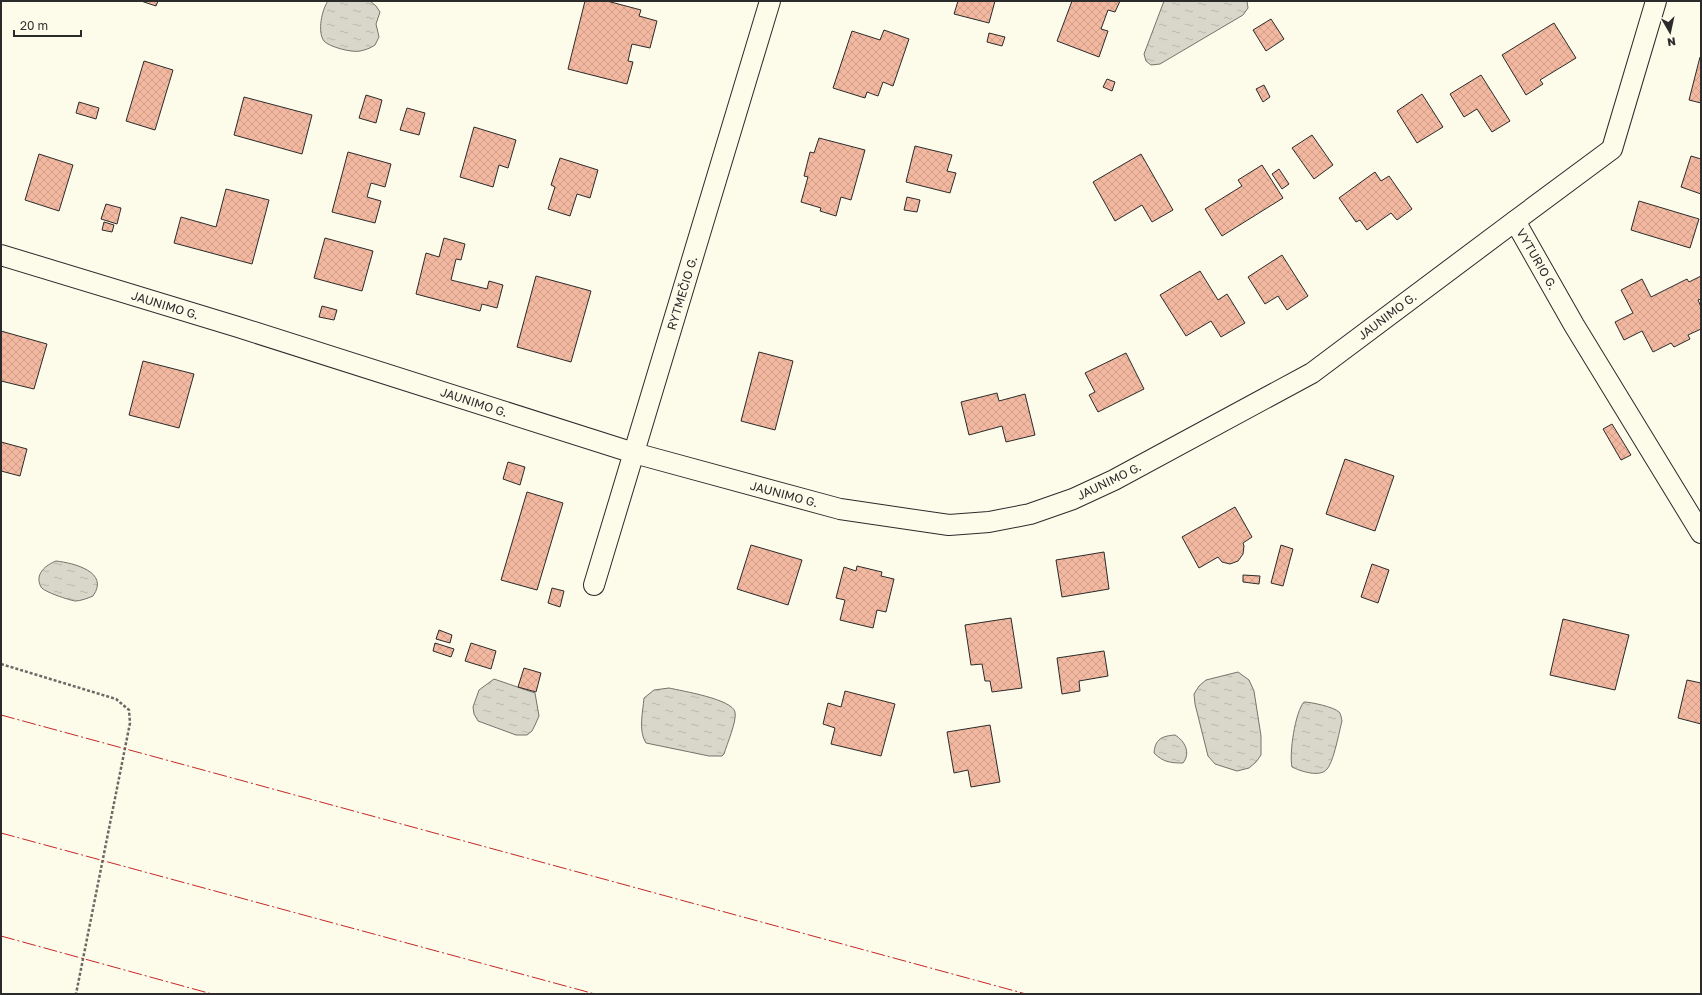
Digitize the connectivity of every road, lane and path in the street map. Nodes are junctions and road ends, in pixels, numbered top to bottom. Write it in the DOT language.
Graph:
graph roads {
  1 [pos="770,1"];
  2 [pos="1656,1"];
  3 [pos="1515,221"];
  4 [pos="1,255"];
  5 [pos="634,453"];
  6 [pos="1701,533"];
  7 [pos="594,585"];
  8 [pos="1,664"];
  9 [pos="76,994"];
  1 -- 5 [label="street, RYTMEČIO G."];
  2 -- 3 [label="street, VYTURIO G."];
  3 -- 5 [label="street, JAUNIMO G."];
  3 -- 6 [label="street, VYTURIO G."];
  4 -- 5 [label="street, JAUNIMO G."];
  5 -- 7 [label="street, RYTMEČIO G."];
  8 -- 9 [label="path"];
}
